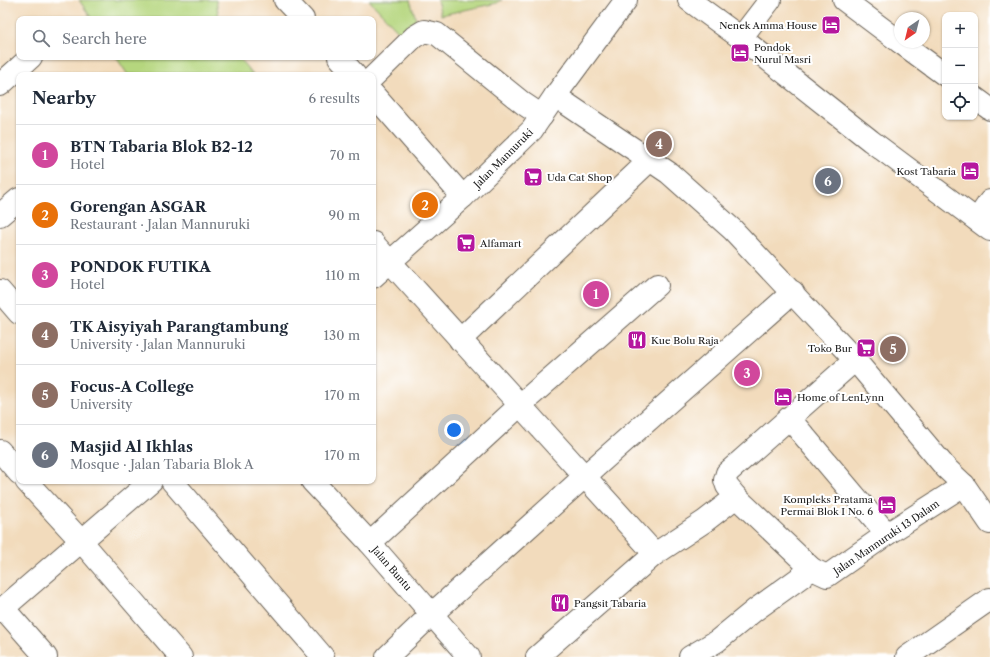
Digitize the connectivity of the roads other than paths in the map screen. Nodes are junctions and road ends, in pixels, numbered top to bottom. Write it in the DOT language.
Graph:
graph roads {
  1 [pos="285,0"];
  2 [pos="626,0"];
  3 [pos="689,0"];
  4 [pos="770,0"];
  5 [pos="844,0"];
  6 [pos="300,16"];
  7 [pos="741,38"];
  8 [pos="894,38"];
  9 [pos="908,48"];
  10 [pos="28,60"];
  11 [pos="341,60"];
  12 [pos="352,72"];
  13 [pos="942,73"];
  14 [pos="376,74"];
  15 [pos="0,85"];
  16 [pos="555,96"];
  17 [pos="376,97"];
  18 [pos="978,100"];
  19 [pos="990,109"];
  20 [pos="542,116"];
  21 [pos="650,160"];
  22 [pos="463,197"];
  23 [pos="990,201"];
  24 [pos="16,202"];
  25 [pos="0,215"];
  26 [pos="984,225"];
  27 [pos="376,246"];
  28 [pos="390,262"];
  29 [pos="376,274"];
  30 [pos="657,285"];
  31 [pos="0,291"];
  32 [pos="793,292"];
  33 [pos="16,310"];
  34 [pos="460,340"];
  35 [pos="855,360"];
  36 [pos="519,406"];
  37 [pos="789,418"];
  38 [pos="584,477"];
  39 [pos="29,484"];
  40 [pos="148,484"];
  41 [pos="175,484"];
  42 [pos="315,484"];
  43 [pos="964,485"];
  44 [pos="736,497"];
  45 [pos="990,523"];
  46 [pos="887,534"];
  47 [pos="82,542"];
  48 [pos="370,543"];
  49 [pos="655,554"];
  50 [pos="812,569"];
  51 [pos="990,599"];
  52 [pos="2,610"];
  53 [pos="432,614"];
  54 [pos="46,657"];
  55 [pos="181,657"];
  56 [pos="323,657"];
  57 [pos="387,657"];
  58 [pos="470,657"];
  59 [pos="537,657"];
  60 [pos="690,657"];
  61 [pos="907,657"];
  1 -- 6 [label="street"];
  2 -- 16 [label="street, Jalan Mannuruki"];
  3 -- 7 [label="street"];
  4 -- 7 [label="street"];
  5 -- 8 [label="street"];
  7 -- 26 [label="street"];
  9 -- 13 [label="street"];
  10 -- 15 [label="street"];
  11 -- 12 [label="street"];
  14 -- 20 [label="street"];
  16 -- 20 [label="street, Jalan Mannuruki"];
  16 -- 21 [label="street"];
  17 -- 22 [label="street"];
  18 -- 19 [label="street"];
  20 -- 22 [label="street, Jalan Mannuruki"];
  21 -- 32 [label="street"];
  21 -- 34 [label="street"];
  22 -- 28 [label="street, Jalan Mannuruki"];
  23 -- 26 [label="street"];
  24 -- 25 [label="street"];
  27 -- 28 [label="street"];
  28 -- 29 [label="street, Jalan Mannuruki"];
  28 -- 34 [label="street"];
  30 -- 36 [label="street"];
  31 -- 33 [label="street"];
  32 -- 35 [label="street"];
  32 -- 38 [label="street"];
  34 -- 36 [label="street"];
  35 -- 37 [label="street"];
  35 -- 43 [label="street"];
  36 -- 38 [label="street"];
  36 -- 48 [label="street"];
  37 -- 44 [label="street"];
  37 -- 46 [label="street"];
  38 -- 49 [label="street"];
  38 -- 53 [label="street"];
  39 -- 47 [label="street"];
  40 -- 47 [label="street"];
  41 -- 56 [label="street"];
  42 -- 48 [label="street, Jalan Buntu"];
  43 -- 45 [label="street"];
  43 -- 46 [label="street, Jalan Mannuruki 13 Dalam"];
  44 -- 49 [label="street"];
  44 -- 50 [label="street"];
  46 -- 50 [label="street, Jalan Mannuruki 13 Dalam"];
  47 -- 52 [label="street"];
  47 -- 55 [label="street"];
  48 -- 53 [label="street, Jalan Buntu"];
  49 -- 59 [label="street"];
  50 -- 60 [label="street"];
  51 -- 61 [label="street"];
  52 -- 54 [label="street"];
  53 -- 57 [label="street"];
  53 -- 58 [label="street, Jalan Buntu"];
}
